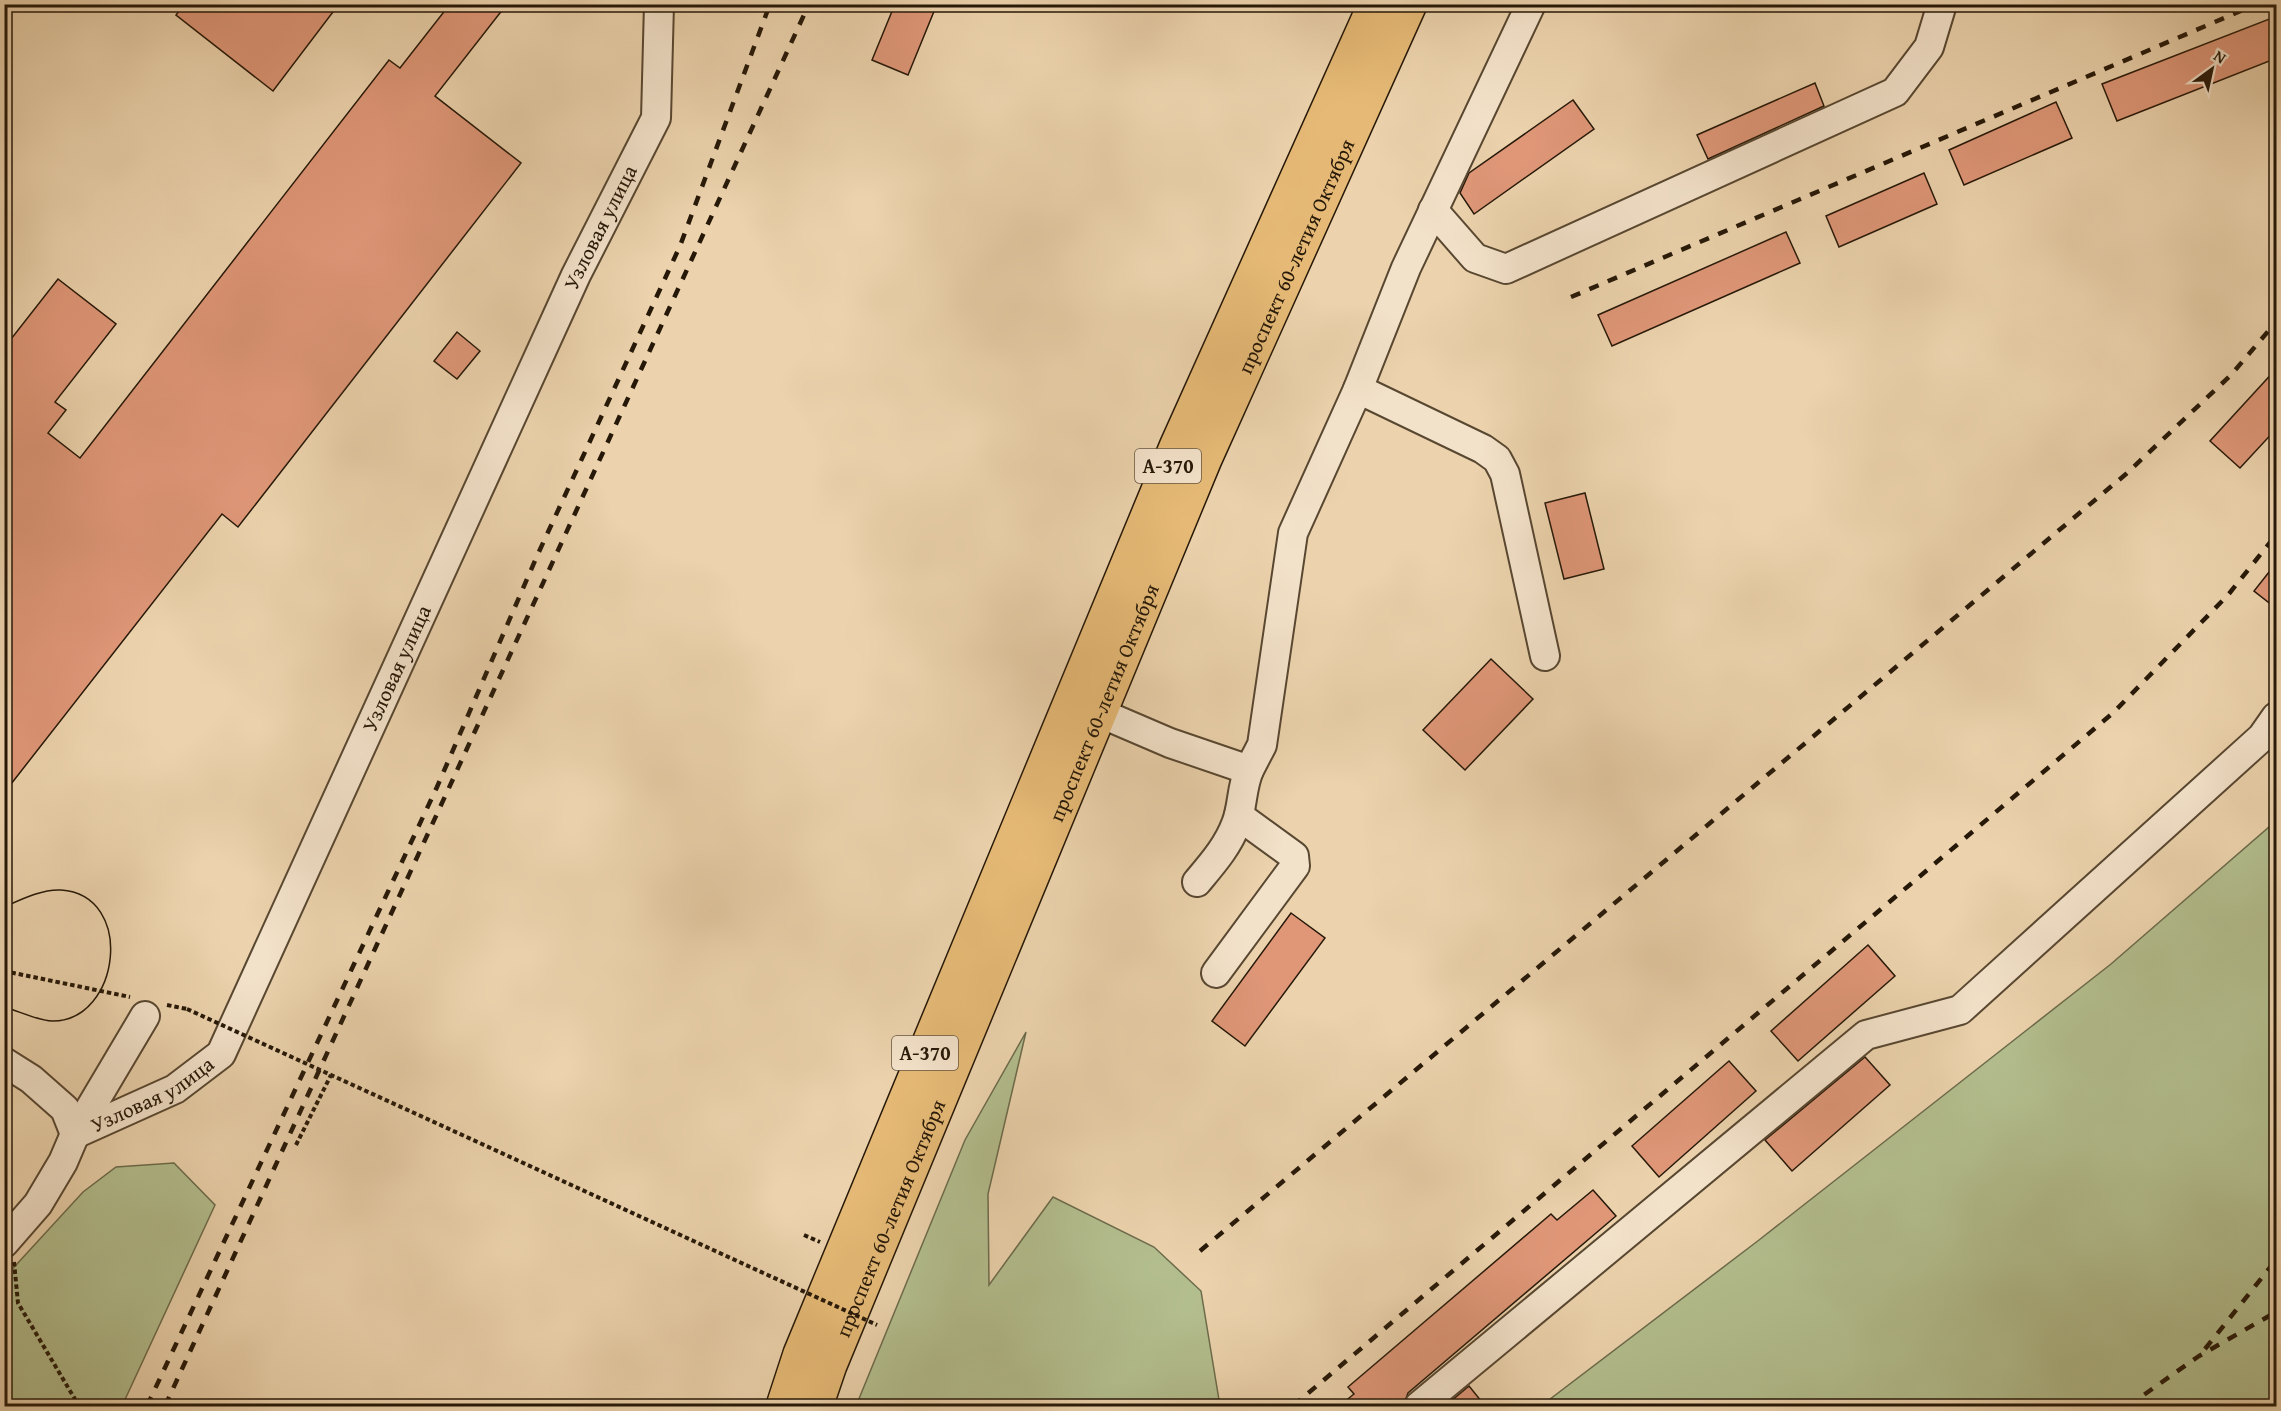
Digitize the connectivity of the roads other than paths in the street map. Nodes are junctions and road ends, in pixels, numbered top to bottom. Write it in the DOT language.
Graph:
graph roads {
  1 [pos="659,4"];
  2 [pos="1375,4"];
  3 [pos="1410,4"];
  4 [pos="1531,4"];
  5 [pos="1942,4"];
  6 [pos="1433,210"];
  7 [pos="1358,389"];
  8 [pos="1545,656"];
  9 [pos="1086,707"];
  10 [pos="2277,717"];
  11 [pos="1249,770"];
  12 [pos="1239,816"];
  13 [pos="1197,882"];
  14 [pos="1216,973"];
  15 [pos="139,1007"];
  16 [pos="4,1062"];
  17 [pos="75,1134"];
  18 [pos="8,1240"];
  19 [pos="783,1407"];
  20 [pos="816,1407"];
  21 [pos="1419,1407"];
  1 -- 17 [label="street, Узловая улица"];
  2 -- 9 [label="highway, проспект 60-летия Октября / А-370"];
  3 -- 9 [label="highway, проспект 60-летия Октября / А-370"];
  4 -- 6 [label="street"];
  5 -- 6 [label="street"];
  6 -- 7 [label="street"];
  7 -- 8 [label="street"];
  7 -- 11 [label="street"];
  9 -- 11 [label="street"];
  9 -- 19 [label="highway, проспект 60-летия Октября / А-370"];
  9 -- 20 [label="highway, проспект 60-летия Октября / А-370"];
  10 -- 21 [label="street"];
  11 -- 12 [label="street"];
  12 -- 13 [label="street"];
  12 -- 14 [label="street"];
  15 -- 17 [label="street"];
  16 -- 17 [label="street"];
  17 -- 18 [label="street, Узловая улица"];
}
